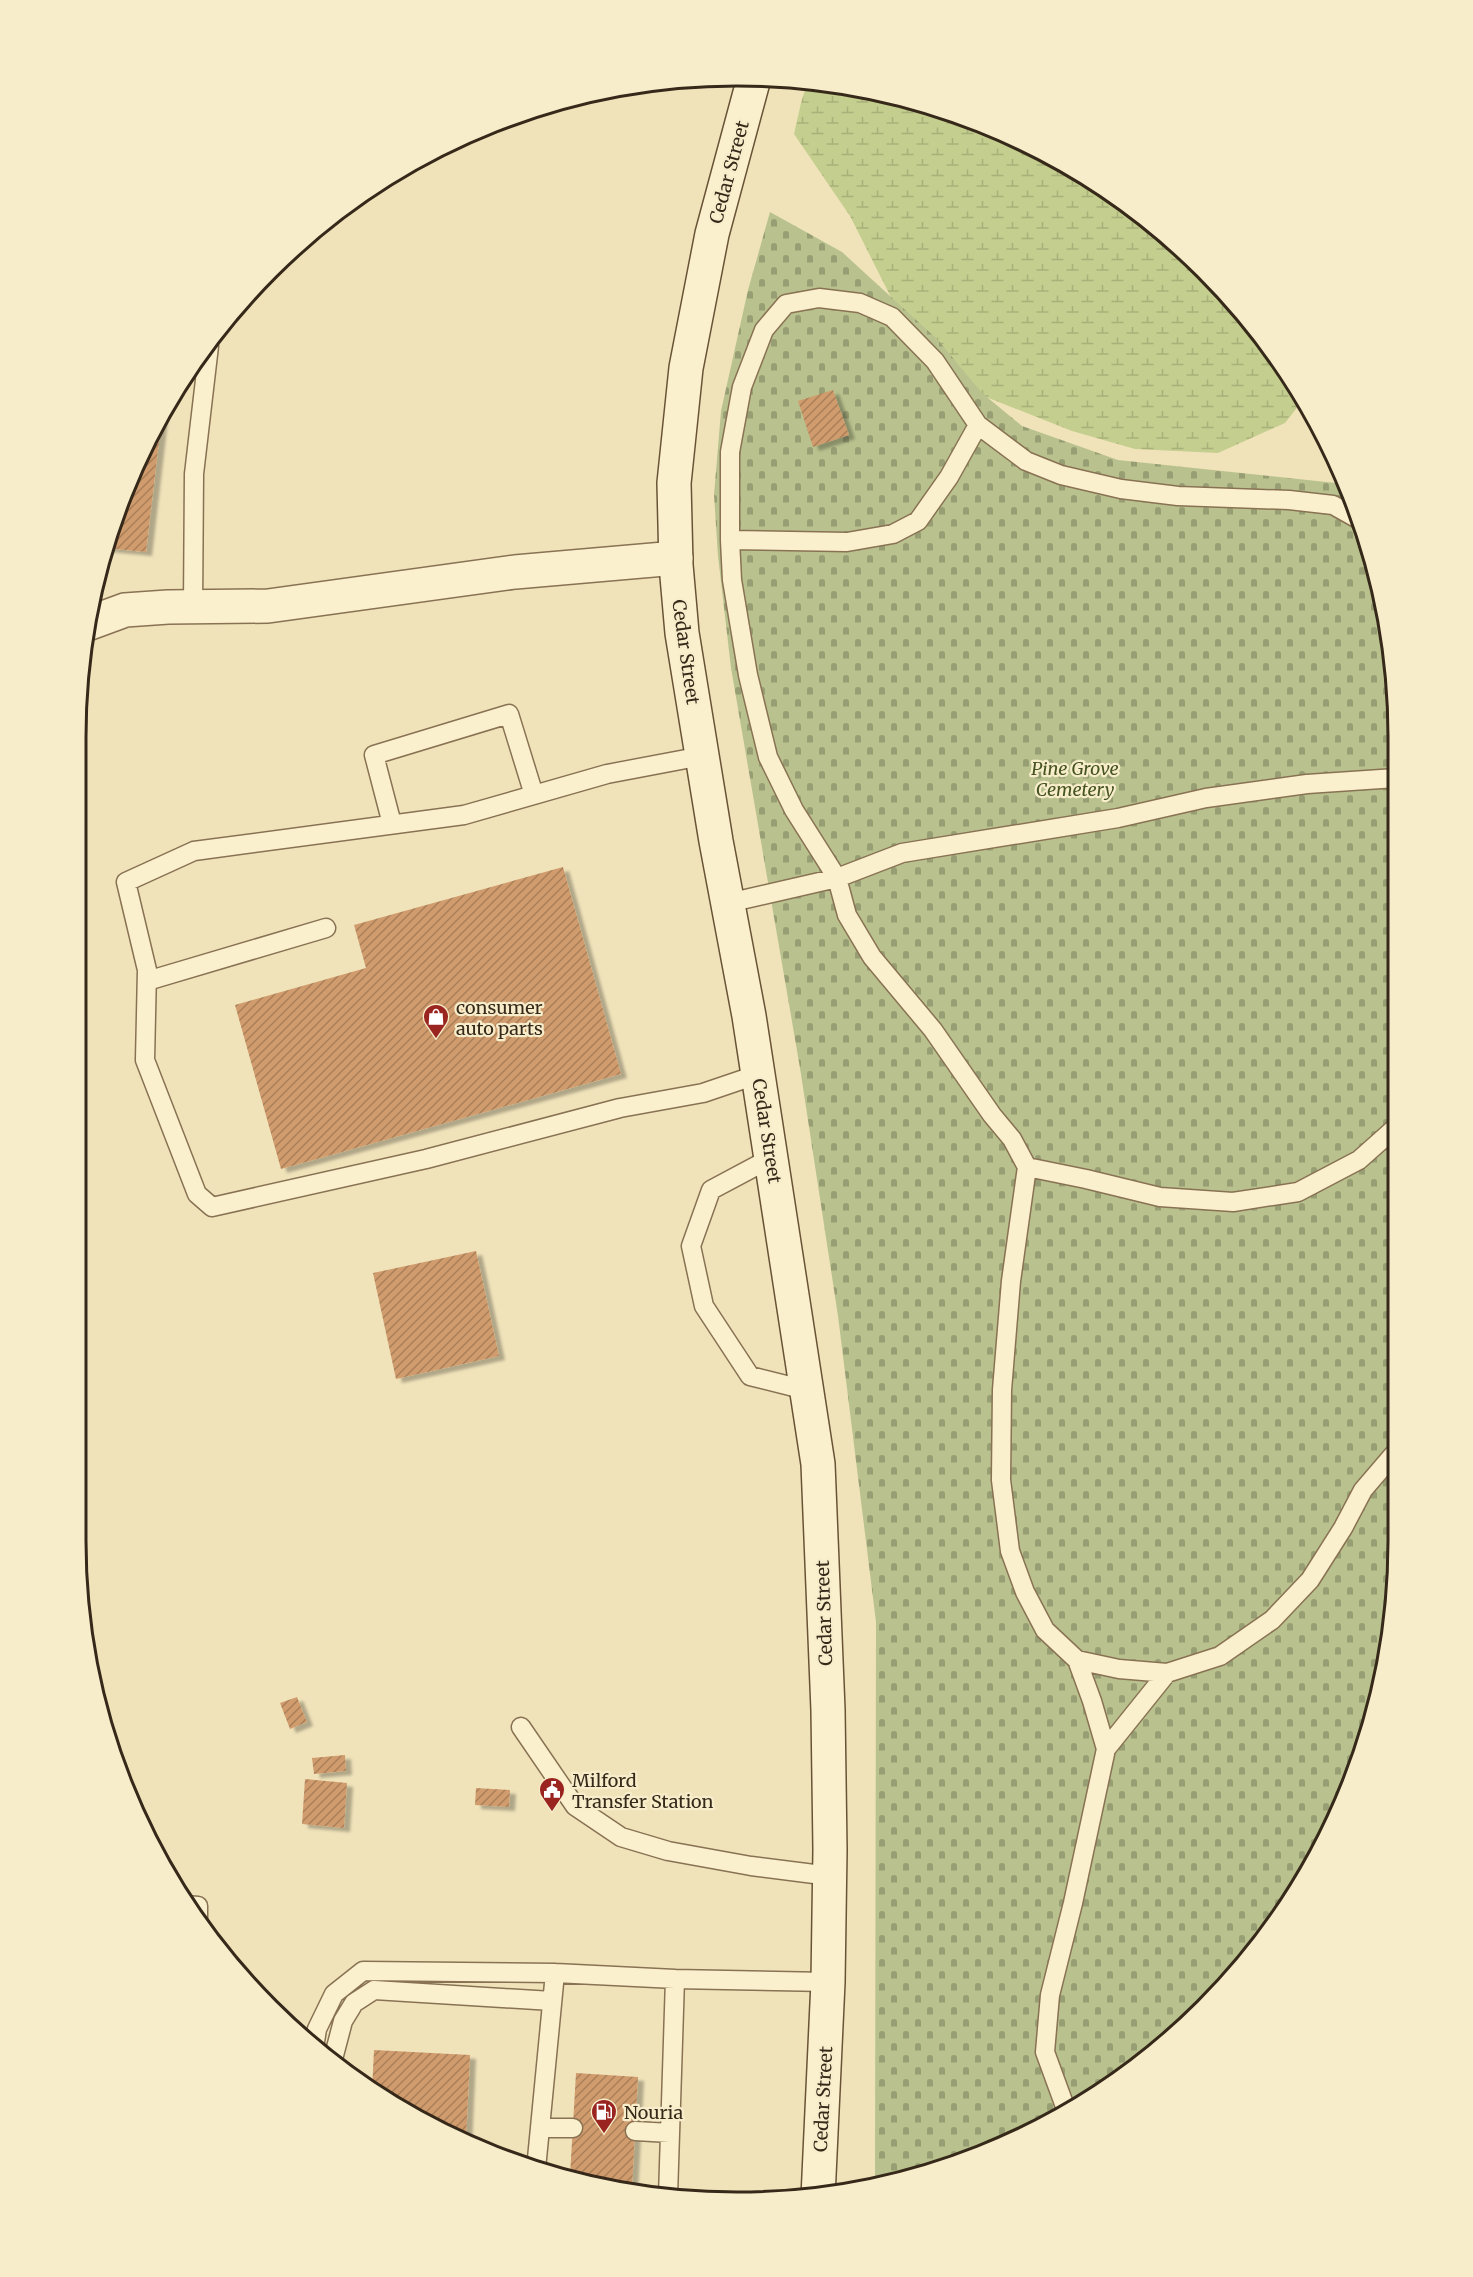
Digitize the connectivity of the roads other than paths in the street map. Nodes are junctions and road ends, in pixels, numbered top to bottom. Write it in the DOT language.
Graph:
graph roads {
  1 [pos="752,86"];
  2 [pos="208,357"];
  3 [pos="978,425"];
  4 [pos="1348,514"];
  5 [pos="730,540"];
  6 [pos="676,558"];
  7 [pos="193,607"];
  8 [pos="97,618"];
  9 [pos="702,756"];
  10 [pos="1388,779"];
  11 [pos="534,795"];
  12 [pos="392,824"];
  13 [pos="837,878"];
  14 [pos="728,903"];
  15 [pos="326,928"];
  16 [pos="147,981"];
  17 [pos="759,1074"];
  18 [pos="1388,1134"];
  19 [pos="771,1158"];
  20 [pos="1027,1167"];
  21 [pos="806,1390"];
  22 [pos="1388,1461"];
  23 [pos="1077,1660"];
  24 [pos="1167,1673"];
  25 [pos="521,1727"];
  26 [pos="1106,1749"];
  27 [pos="830,1876"];
  28 [pos="555,1972"];
  29 [pos="675,1979"];
  30 [pos="828,1982"];
  31 [pos="552,2001"];
  32 [pos="316,2037"];
  33 [pos="335,2053"];
  34 [pos="1064,2103"];
  35 [pos="540,2128"];
  36 [pos="573,2128"];
  37 [pos="635,2131"];
  38 [pos="670,2133"];
  39 [pos="537,2160"];
  40 [pos="818,2186"];
  41 [pos="668,2188"];
  1 -- 6 [label="main road, Cedar Street"];
  2 -- 7 [label="lane"];
  3 -- 4 [label="lane"];
  3 -- 5 [label="lane"];
  3 -- 5 [label="lane"];
  5 -- 13 [label="lane"];
  6 -- 7 [label="main road"];
  6 -- 9 [label="main road, Cedar Street"];
  7 -- 8 [label="main road"];
  9 -- 11 [label="lane"];
  9 -- 14 [label="main road, Cedar Street"];
  10 -- 13 [label="lane"];
  11 -- 12 [label="lane"];
  11 -- 12 [label="lane"];
  12 -- 16 [label="lane"];
  13 -- 14 [label="lane"];
  13 -- 20 [label="lane"];
  14 -- 17 [label="main road, Cedar Street"];
  15 -- 16 [label="lane"];
  16 -- 17 [label="lane"];
  17 -- 19 [label="main road, Cedar Street"];
  18 -- 20 [label="lane"];
  19 -- 21 [label="main road, Cedar Street"];
  19 -- 21 [label="lane"];
  20 -- 23 [label="lane"];
  21 -- 27 [label="main road, Cedar Street"];
  22 -- 24 [label="lane"];
  23 -- 24 [label="lane"];
  23 -- 26 [label="lane"];
  24 -- 26 [label="lane"];
  25 -- 27 [label="lane"];
  26 -- 34 [label="lane"];
  27 -- 30 [label="main road, Cedar Street"];
  28 -- 29 [label="lane"];
  28 -- 31 [label="lane"];
  28 -- 32 [label="lane"];
  29 -- 30 [label="lane"];
  29 -- 38 [label="lane"];
  30 -- 40 [label="main road, Cedar Street"];
  31 -- 33 [label="lane"];
  31 -- 35 [label="lane"];
  35 -- 36 [label="lane"];
  35 -- 39 [label="lane"];
  37 -- 38 [label="lane"];
  38 -- 41 [label="lane"];
}
